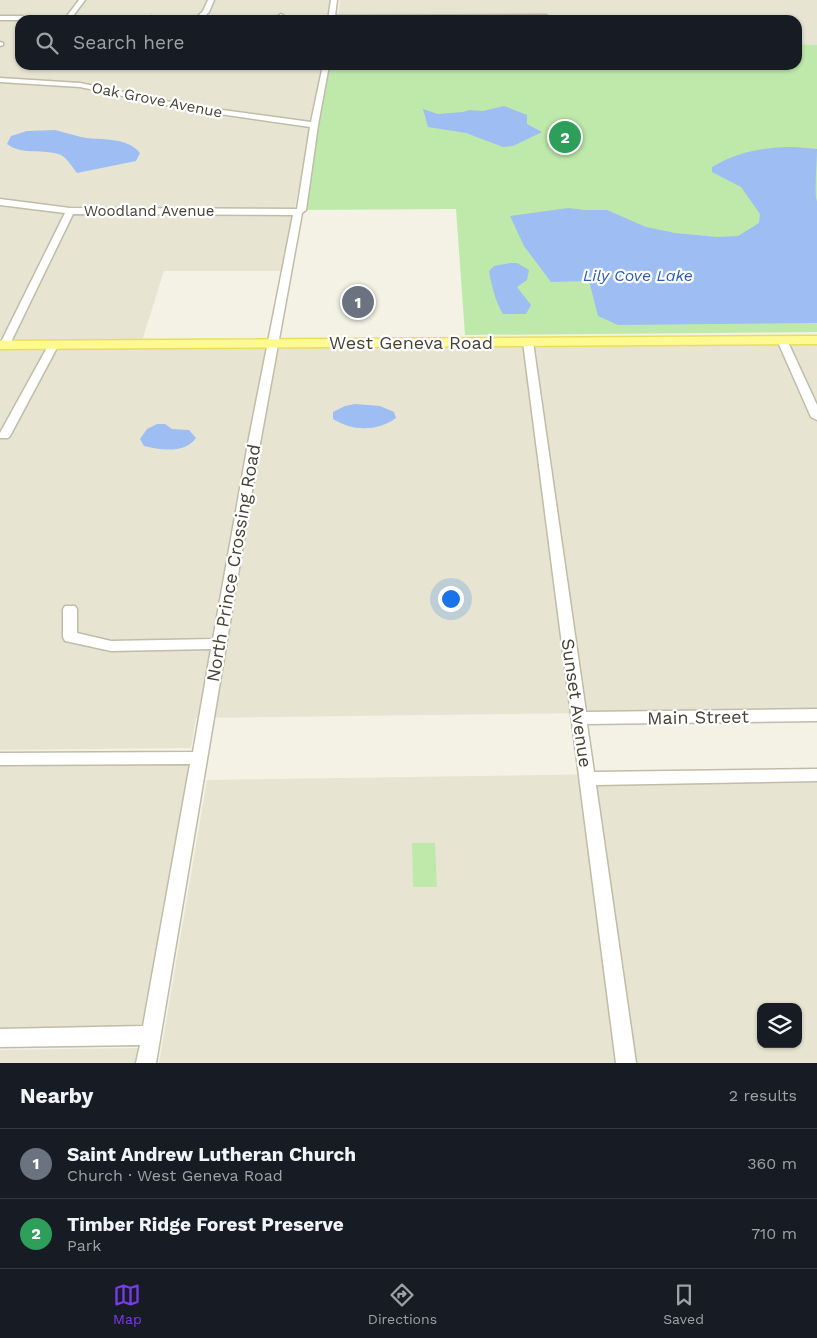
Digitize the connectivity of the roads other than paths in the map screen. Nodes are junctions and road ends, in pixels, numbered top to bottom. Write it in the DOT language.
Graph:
graph roads {
  1 [pos="82,0"];
  2 [pos="211,0"];
  3 [pos="334,0"];
  4 [pos="71,15"];
  5 [pos="203,15"];
  6 [pos="332,15"];
  7 [pos="0,18"];
  8 [pos="15,18"];
  9 [pos="325,70"];
  10 [pos="0,80"];
  11 [pos="314,125"];
  12 [pos="0,202"];
  13 [pos="70,211"];
  14 [pos="298,212"];
  15 [pos="782,340"];
  16 [pos="817,340"];
  17 [pos="273,342"];
  18 [pos="528,342"];
  19 [pos="2,344"];
  20 [pos="54,344"];
  21 [pos="817,417"];
  22 [pos="4,436"];
  23 [pos="70,609"];
  24 [pos="219,644"];
  25 [pos="817,715"];
  26 [pos="579,718"];
  27 [pos="200,758"];
  28 [pos="0,759"];
  29 [pos="817,775"];
  30 [pos="588,779"];
  31 [pos="151,1035"];
  32 [pos="0,1038"];
  33 [pos="146,1063"];
  34 [pos="626,1063"];
  1 -- 4 [label="street"];
  2 -- 5 [label="street"];
  3 -- 6 [label="street"];
  7 -- 8 [label="street"];
  9 -- 11 [label="street, North Prince Crossing Road"];
  10 -- 11 [label="street, Oak Grove Avenue"];
  11 -- 14 [label="street, North Prince Crossing Road"];
  12 -- 13 [label="street, Woodland Avenue"];
  13 -- 14 [label="street, Woodland Avenue"];
  13 -- 19 [label="street"];
  14 -- 17 [label="street, North Prince Crossing Road"];
  15 -- 16 [label="main road, West Geneva Road"];
  15 -- 18 [label="main road, West Geneva Road"];
  15 -- 21 [label="street"];
  17 -- 18 [label="main road, West Geneva Road"];
  17 -- 20 [label="main road, West Geneva Road"];
  17 -- 24 [label="street, North Prince Crossing Road"];
  18 -- 26 [label="street, Sunset Avenue"];
  19 -- 20 [label="main road, West Geneva Road"];
  20 -- 22 [label="street"];
  23 -- 24 [label="street"];
  24 -- 27 [label="street, North Prince Crossing Road"];
  25 -- 26 [label="street, Main Street"];
  26 -- 30 [label="street, Sunset Avenue"];
  27 -- 28 [label="street"];
  27 -- 31 [label="street, North Prince Crossing Road"];
  29 -- 30 [label="street"];
  30 -- 34 [label="street, Sunset Avenue"];
  31 -- 32 [label="street"];
  31 -- 33 [label="street, North Prince Crossing Road"];
}
